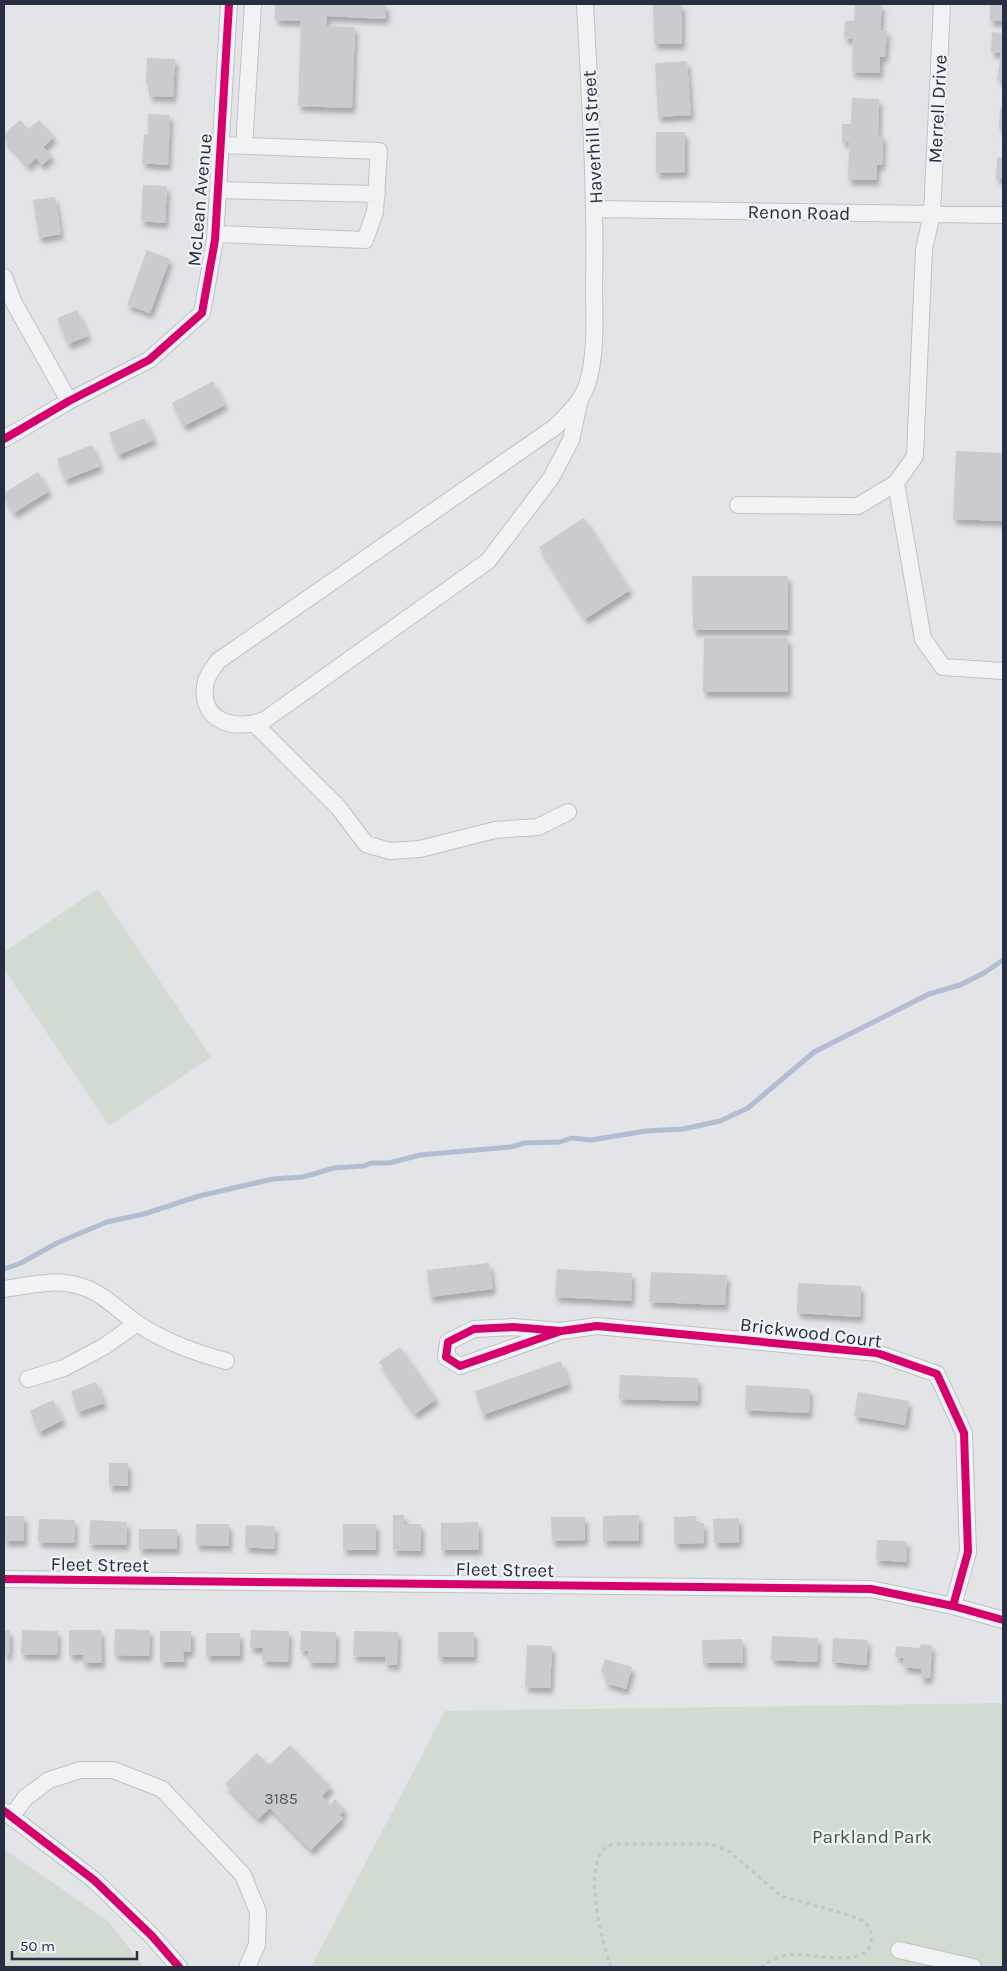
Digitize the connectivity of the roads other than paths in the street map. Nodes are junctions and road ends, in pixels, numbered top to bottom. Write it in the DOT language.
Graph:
graph roads {
  1 [pos="229,4"];
  2 [pos="253,4"];
  3 [pos="585,4"];
  4 [pos="942,4"];
  5 [pos="221,144"];
  6 [pos="244,146"];
  7 [pos="218,190"];
  8 [pos="377,194"];
  9 [pos="595,209"];
  10 [pos="932,214"];
  11 [pos="1003,215"];
  12 [pos="216,234"];
  13 [pos="4,277"];
  14 [pos="580,399"];
  15 [pos="69,401"];
  16 [pos="4,439"];
  17 [pos="896,483"];
  18 [pos="738,505"];
  19 [pos="1003,671"];
  20 [pos="255,724"];
  21 [pos="568,812"];
  22 [pos="4,1289"];
  23 [pos="137,1323"];
  24 [pos="561,1331"];
  25 [pos="226,1361"];
  26 [pos="28,1379"];
  27 [pos="4,1579"];
  28 [pos="953,1606"];
  29 [pos="1003,1620"];
  30 [pos="8,1814"];
  31 [pos="898,1950"];
  32 [pos="178,1967"];
  33 [pos="246,1967"];
  34 [pos="973,1967"];
  1 -- 5 [label="street, McLean Avenue"];
  2 -- 6 [label="street"];
  3 -- 9 [label="street, Haverhill Street"];
  4 -- 10 [label="street, Merrell Drive"];
  5 -- 6 [label="street"];
  5 -- 7 [label="street, McLean Avenue"];
  6 -- 8 [label="street"];
  7 -- 8 [label="street"];
  7 -- 12 [label="street, McLean Avenue"];
  8 -- 12 [label="street"];
  9 -- 10 [label="street, Renon Road"];
  9 -- 14 [label="street, Haverhill Street"];
  10 -- 11 [label="street, Renon Road"];
  10 -- 17 [label="street, Merrell Drive"];
  12 -- 15 [label="street, McLean Avenue"];
  13 -- 15 [label="street"];
  14 -- 20 [label="street"];
  14 -- 20 [label="street"];
  15 -- 16 [label="street, McLean Avenue"];
  17 -- 18 [label="street"];
  17 -- 19 [label="street"];
  20 -- 21 [label="street"];
  22 -- 23 [label="street"];
  23 -- 25 [label="street"];
  23 -- 26 [label="street"];
  24 -- 24 [label="street, Brickwood Court"];
  24 -- 28 [label="street, Brickwood Court"];
  27 -- 28 [label="street, Fleet Street"];
  28 -- 29 [label="street, Fleet Street"];
  30 -- 32 [label="street"];
  30 -- 33 [label="street"];
  31 -- 34 [label="street"];
}
